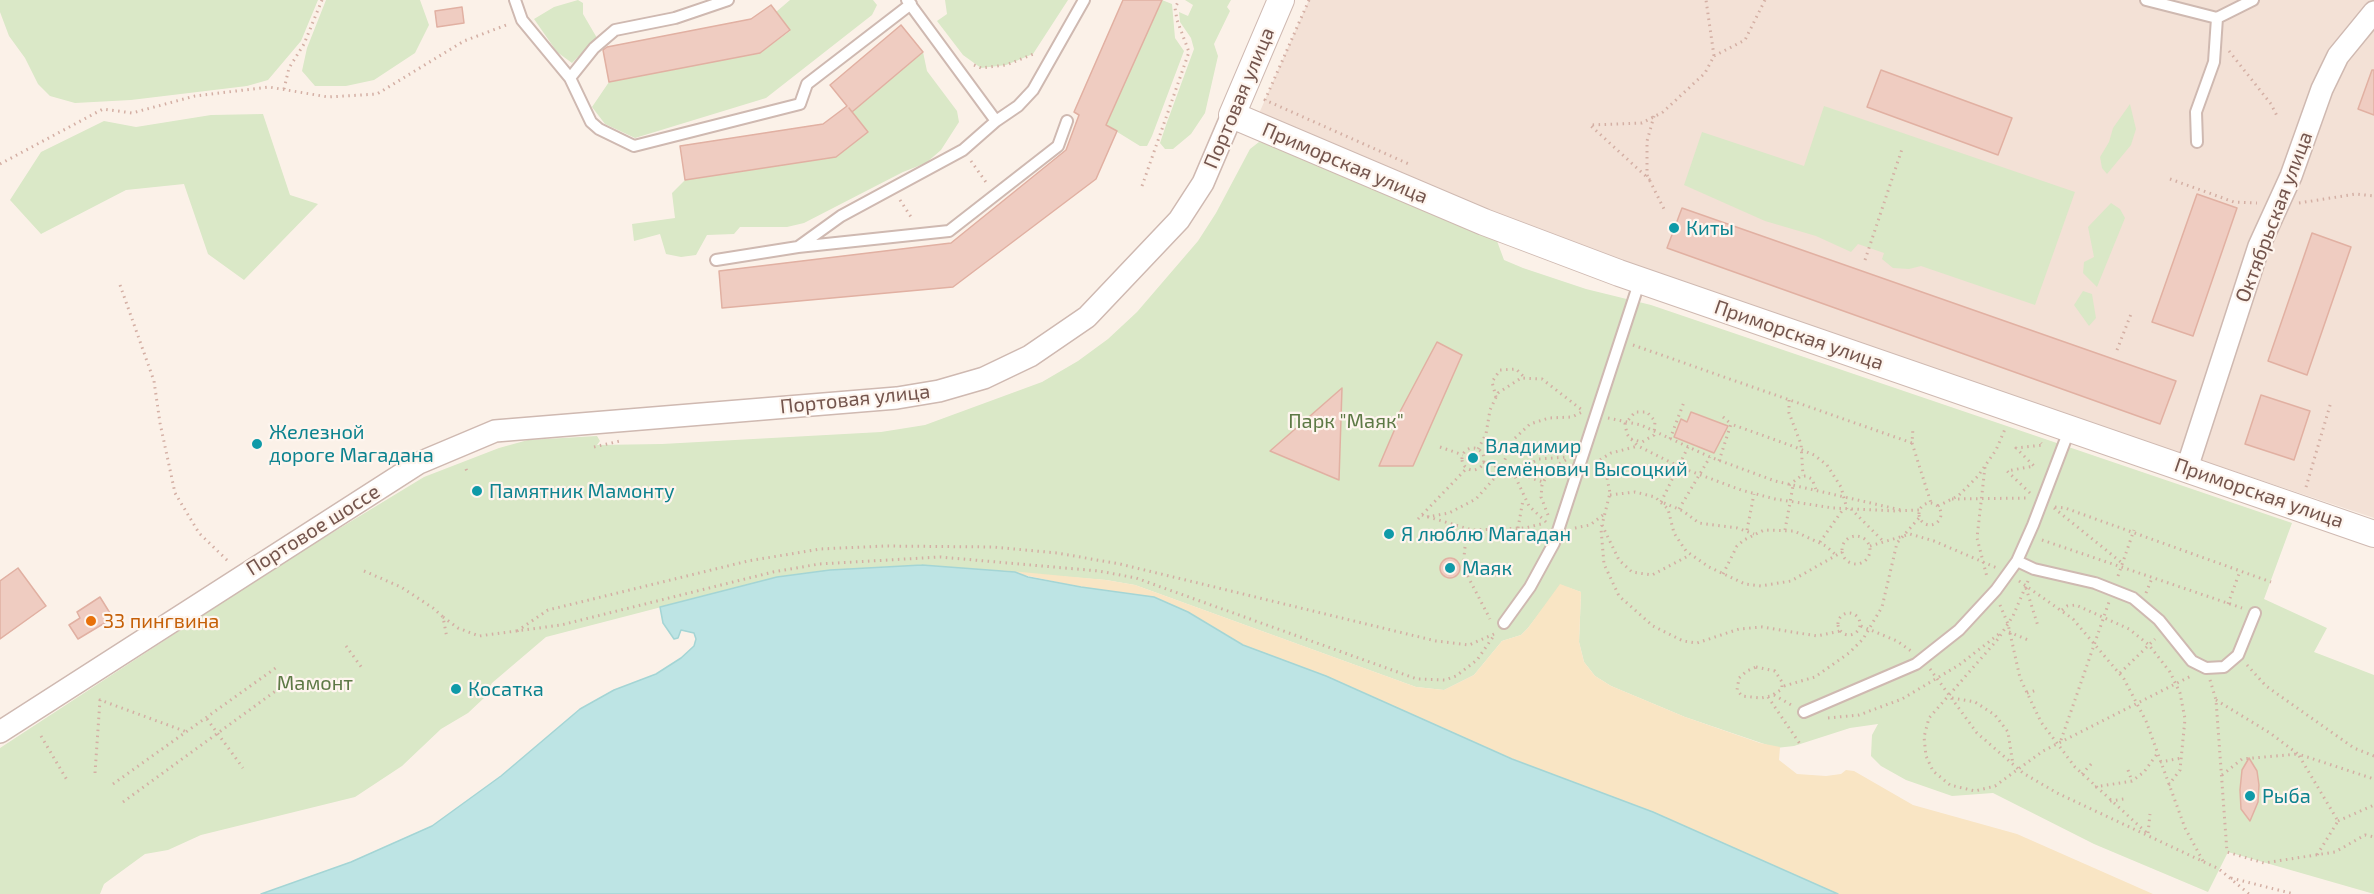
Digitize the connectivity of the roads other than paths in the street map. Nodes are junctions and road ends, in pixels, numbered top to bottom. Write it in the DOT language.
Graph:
graph roads {
  1 [pos="515,0"];
  2 [pos="728,0"];
  3 [pos="1084,0"];
  4 [pos="1281,0"];
  5 [pos="2146,0"];
  6 [pos="2253,0"];
  7 [pos="909,2"];
  8 [pos="2374,12"];
  9 [pos="2217,18"];
  10 [pos="570,78"];
  11 [pos="1232,115"];
  12 [pos="1067,120"];
  13 [pos="996,121"];
  14 [pos="2197,142"];
  15 [pos="798,247"];
  16 [pos="716,260"];
  17 [pos="1640,280"];
  18 [pos="659,418"];
  19 [pos="2070,428"];
  20 [pos="2187,468"];
  21 [pos="2374,534"];
  22 [pos="2017,561"];
  23 [pos="2255,613"];
  24 [pos="1501,627"];
  25 [pos="1804,712"];
  26 [pos="0,732"];
  1 -- 10 [label="lane"];
  2 -- 10 [label="lane"];
  3 -- 13 [label="lane"];
  4 -- 11 [label="street, Портовая улица"];
  5 -- 9 [label="lane"];
  6 -- 9 [label="lane"];
  7 -- 10 [label="lane"];
  7 -- 13 [label="lane"];
  8 -- 20 [label="street, Октябрьская улица"];
  9 -- 14 [label="lane"];
  11 -- 17 [label="street, Приморская улица"];
  11 -- 18 [label="street, Портовая улица"];
  12 -- 15 [label="lane"];
  13 -- 15 [label="lane"];
  15 -- 16 [label="lane"];
  17 -- 19 [label="street, Приморская улица"];
  17 -- 24 [label="lane"];
  18 -- 26 [label="street, Портовое шоссе"];
  19 -- 20 [label="street, Приморская улица"];
  19 -- 22 [label="lane"];
  20 -- 21 [label="street, Приморская улица"];
  22 -- 23 [label="lane"];
  22 -- 25 [label="lane"];
}
